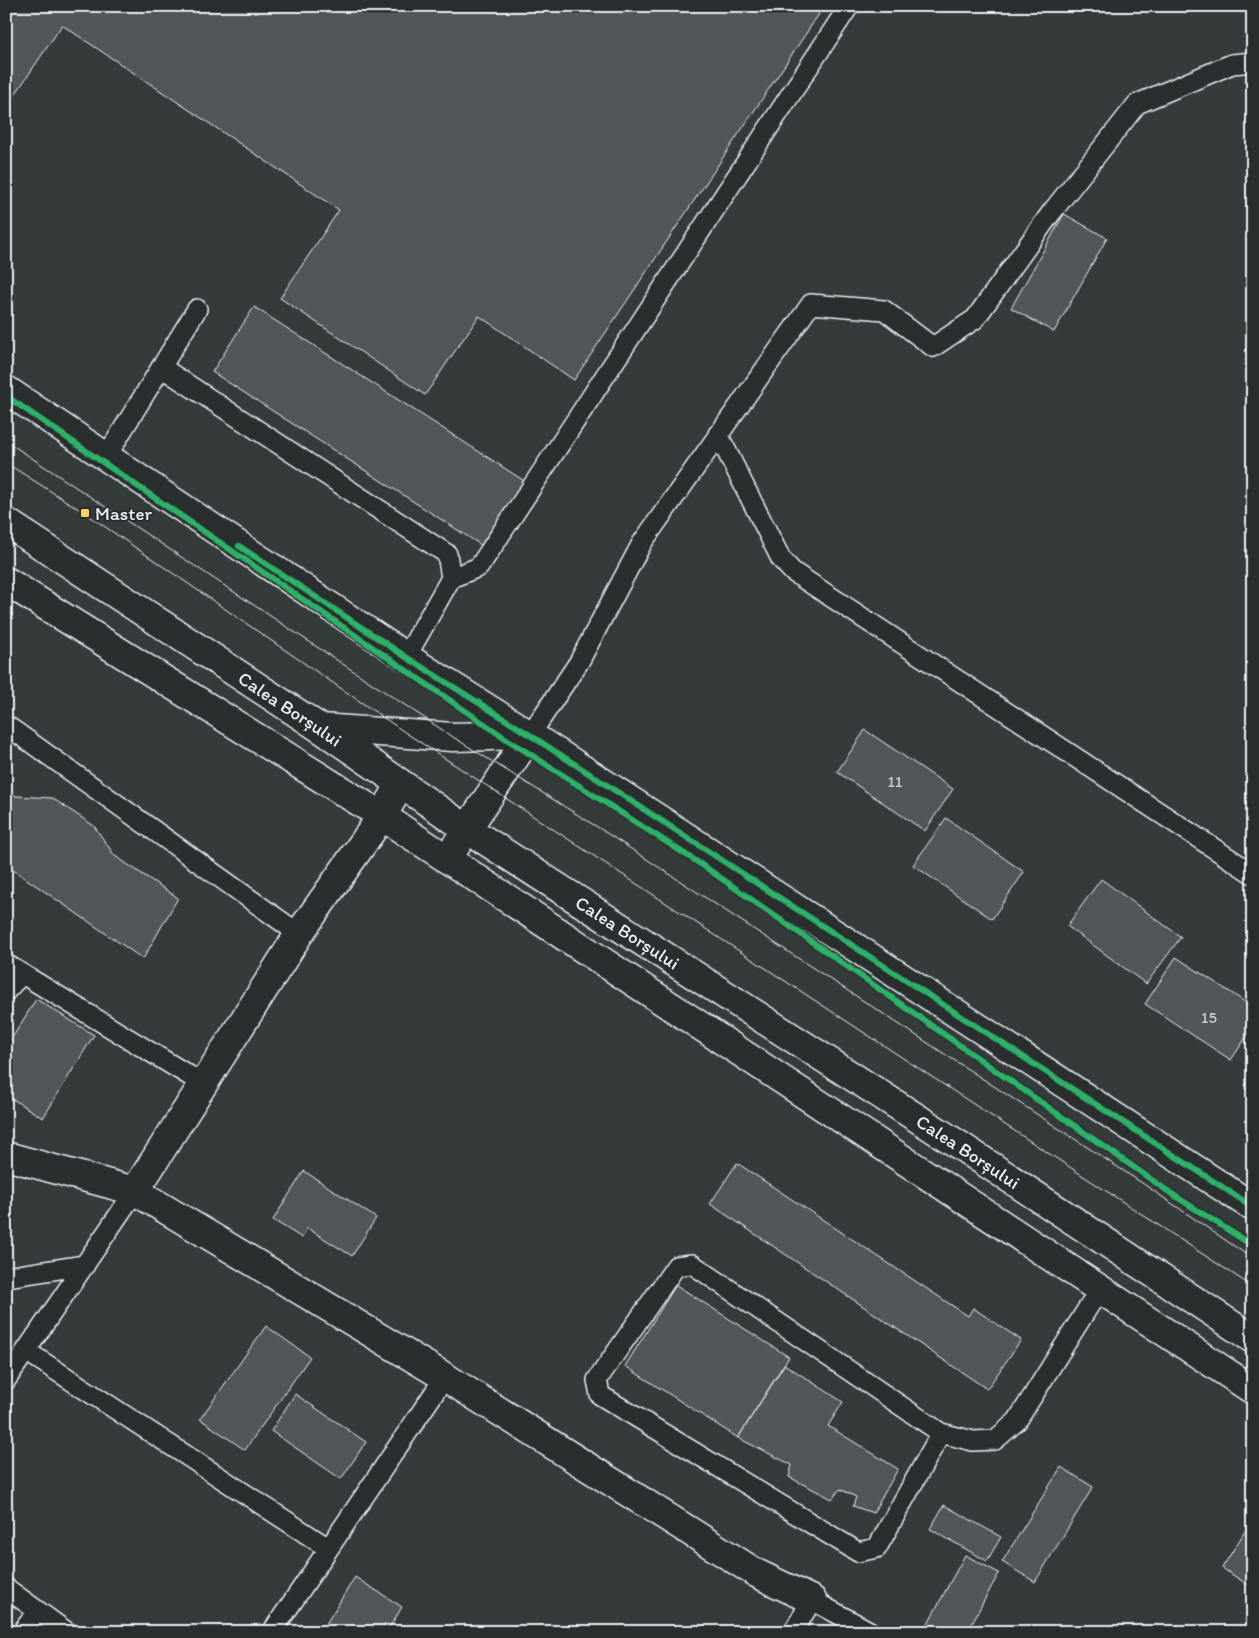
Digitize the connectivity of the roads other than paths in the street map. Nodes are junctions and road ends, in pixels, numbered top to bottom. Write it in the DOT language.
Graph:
graph roads {
  1 [pos="848,6"];
  2 [pos="1253,62"];
  3 [pos="197,309"];
  4 [pos="162,367"];
  5 [pos="6,390"];
  6 [pos="718,434"];
  7 [pos="106,457"];
  8 [pos="6,522"];
  9 [pos="450,578"];
  10 [pos="6,581"];
  11 [pos="406,657"];
  12 [pos="6,725"];
  13 [pos="320,728"];
  14 [pos="530,735"];
  15 [pos="402,784"];
  16 [pos="382,816"];
  17 [pos="467,829"];
  18 [pos="447,859"];
  19 [pos="1253,874"];
  20 [pos="299,934"];
  21 [pos="6,964"];
  22 [pos="22,974"];
  23 [pos="6,991"];
  24 [pos="203,1084"];
  25 [pos="6,1156"];
  26 [pos="135,1191"];
  27 [pos="1253,1207"];
  28 [pos="84,1265"];
  29 [pos="6,1277"];
  30 [pos="1099,1290"];
  31 [pos="1253,1339"];
  32 [pos="26,1351"];
  33 [pos="445,1377"];
  34 [pos="6,1380"];
  35 [pos="1253,1390"];
  36 [pos="941,1433"];
  37 [pos="328,1548"];
  38 [pos="6,1588"];
  39 [pos="812,1600"];
  40 [pos="38,1612"];
  41 [pos="868,1631"];
  42 [pos="22,1632"];
  43 [pos="67,1632"];
  44 [pos="272,1632"];
  45 [pos="793,1632"];
  1 -- 9 [label="lane"];
  2 -- 6 [label="lane"];
  3 -- 4 [label="lane"];
  4 -- 7 [label="lane"];
  4 -- 9 [label="lane"];
  5 -- 7 [label="street"];
  6 -- 14 [label="lane"];
  6 -- 19 [label="lane"];
  7 -- 11 [label="street"];
  8 -- 13 [label="street, Calea Borșului"];
  9 -- 11 [label="lane"];
  10 -- 16 [label="street, Calea Borșului"];
  11 -- 14 [label="street"];
  12 -- 20 [label="lane"];
  13 -- 14 [label="street"];
  13 -- 15 [label="street, Calea Borșului"];
  14 -- 17 [label="street"];
  14 -- 27 [label="street"];
  15 -- 16 [label="street"];
  15 -- 17 [label="street, Calea Borșului"];
  16 -- 18 [label="street, Calea Borșului"];
  16 -- 20 [label="street"];
  17 -- 18 [label="street"];
  17 -- 31 [label="street, Calea Borșului"];
  18 -- 30 [label="street, Calea Borșului"];
  20 -- 24 [label="street"];
  21 -- 22 [label="lane"];
  22 -- 23 [label="lane"];
  22 -- 24 [label="lane"];
  24 -- 26 [label="street"];
  25 -- 26 [label="street"];
  26 -- 28 [label="lane"];
  26 -- 33 [label="street"];
  28 -- 29 [label="lane"];
  28 -- 32 [label="lane"];
  30 -- 35 [label="street, Calea Borșului"];
  30 -- 36 [label="lane"];
  32 -- 34 [label="lane"];
  32 -- 37 [label="lane"];
  33 -- 37 [label="lane"];
  33 -- 39 [label="street"];
  36 -- 36 [label="lane"];
  37 -- 44 [label="lane"];
  38 -- 40 [label="lane"];
  39 -- 41 [label="lane"];
  39 -- 45 [label="lane"];
  40 -- 42 [label="lane"];
  40 -- 43 [label="lane"];
}
